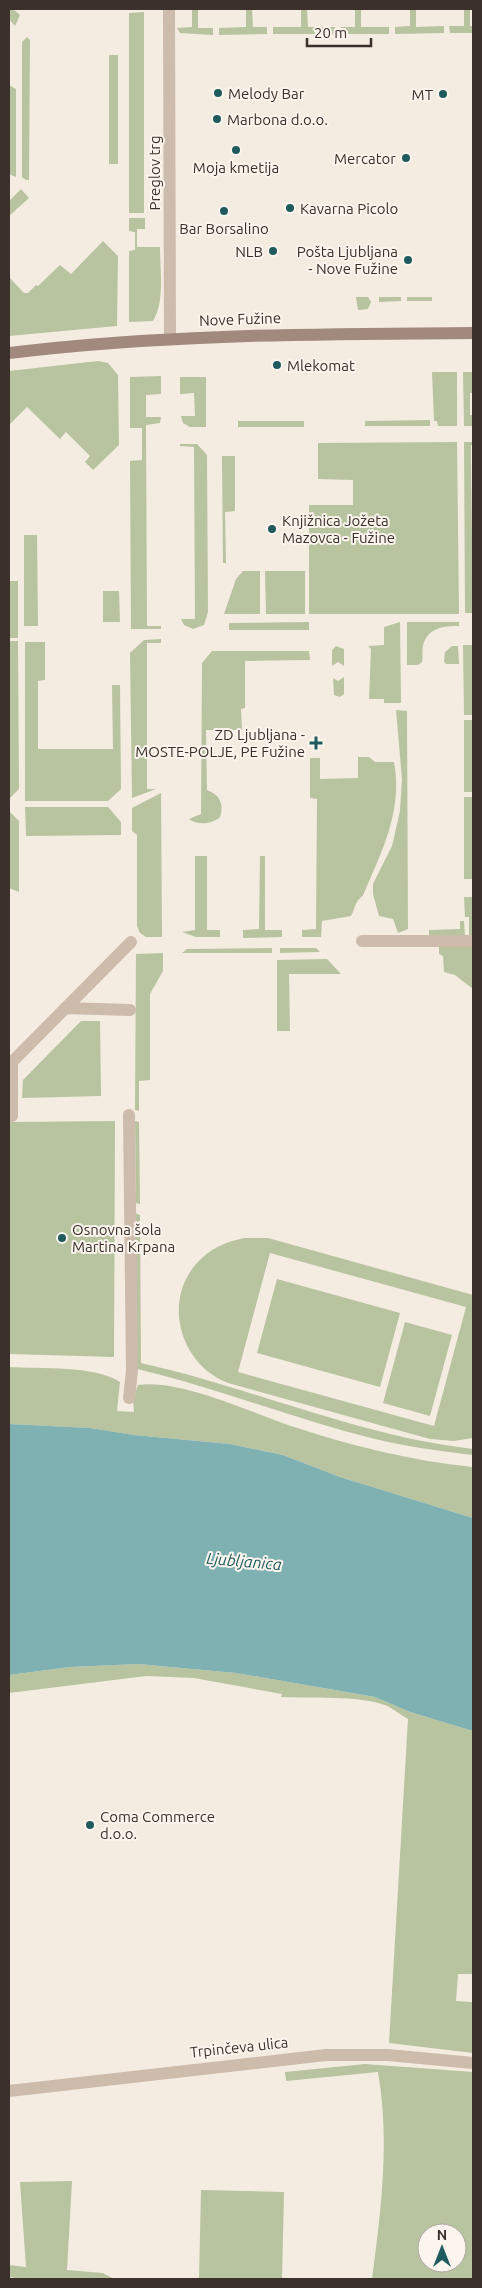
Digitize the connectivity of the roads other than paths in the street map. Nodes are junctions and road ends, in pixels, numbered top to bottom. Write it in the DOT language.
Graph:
graph roads {
  1 [pos="169,9"];
  2 [pos="473,333"];
  3 [pos="170,338"];
  4 [pos="9,353"];
  5 [pos="362,941"];
  6 [pos="473,941"];
  7 [pos="131,942"];
  8 [pos="65,1008"];
  9 [pos="130,1010"];
  10 [pos="11,1063"];
  11 [pos="129,1115"];
  12 [pos="9,1116"];
  13 [pos="129,1398"];
  14 [pos="473,2063"];
  15 [pos="9,2091"];
  1 -- 3 [label="street, Preglov trg"];
  2 -- 3 [label="street, Nove Fužine"];
  3 -- 4 [label="street, Nove Fužine"];
  5 -- 6 [label="street"];
  7 -- 8 [label="street"];
  8 -- 9 [label="street"];
  8 -- 10 [label="street"];
  10 -- 12 [label="street"];
  11 -- 13 [label="street"];
  14 -- 15 [label="street, Trpinčeva ulica"];
}
